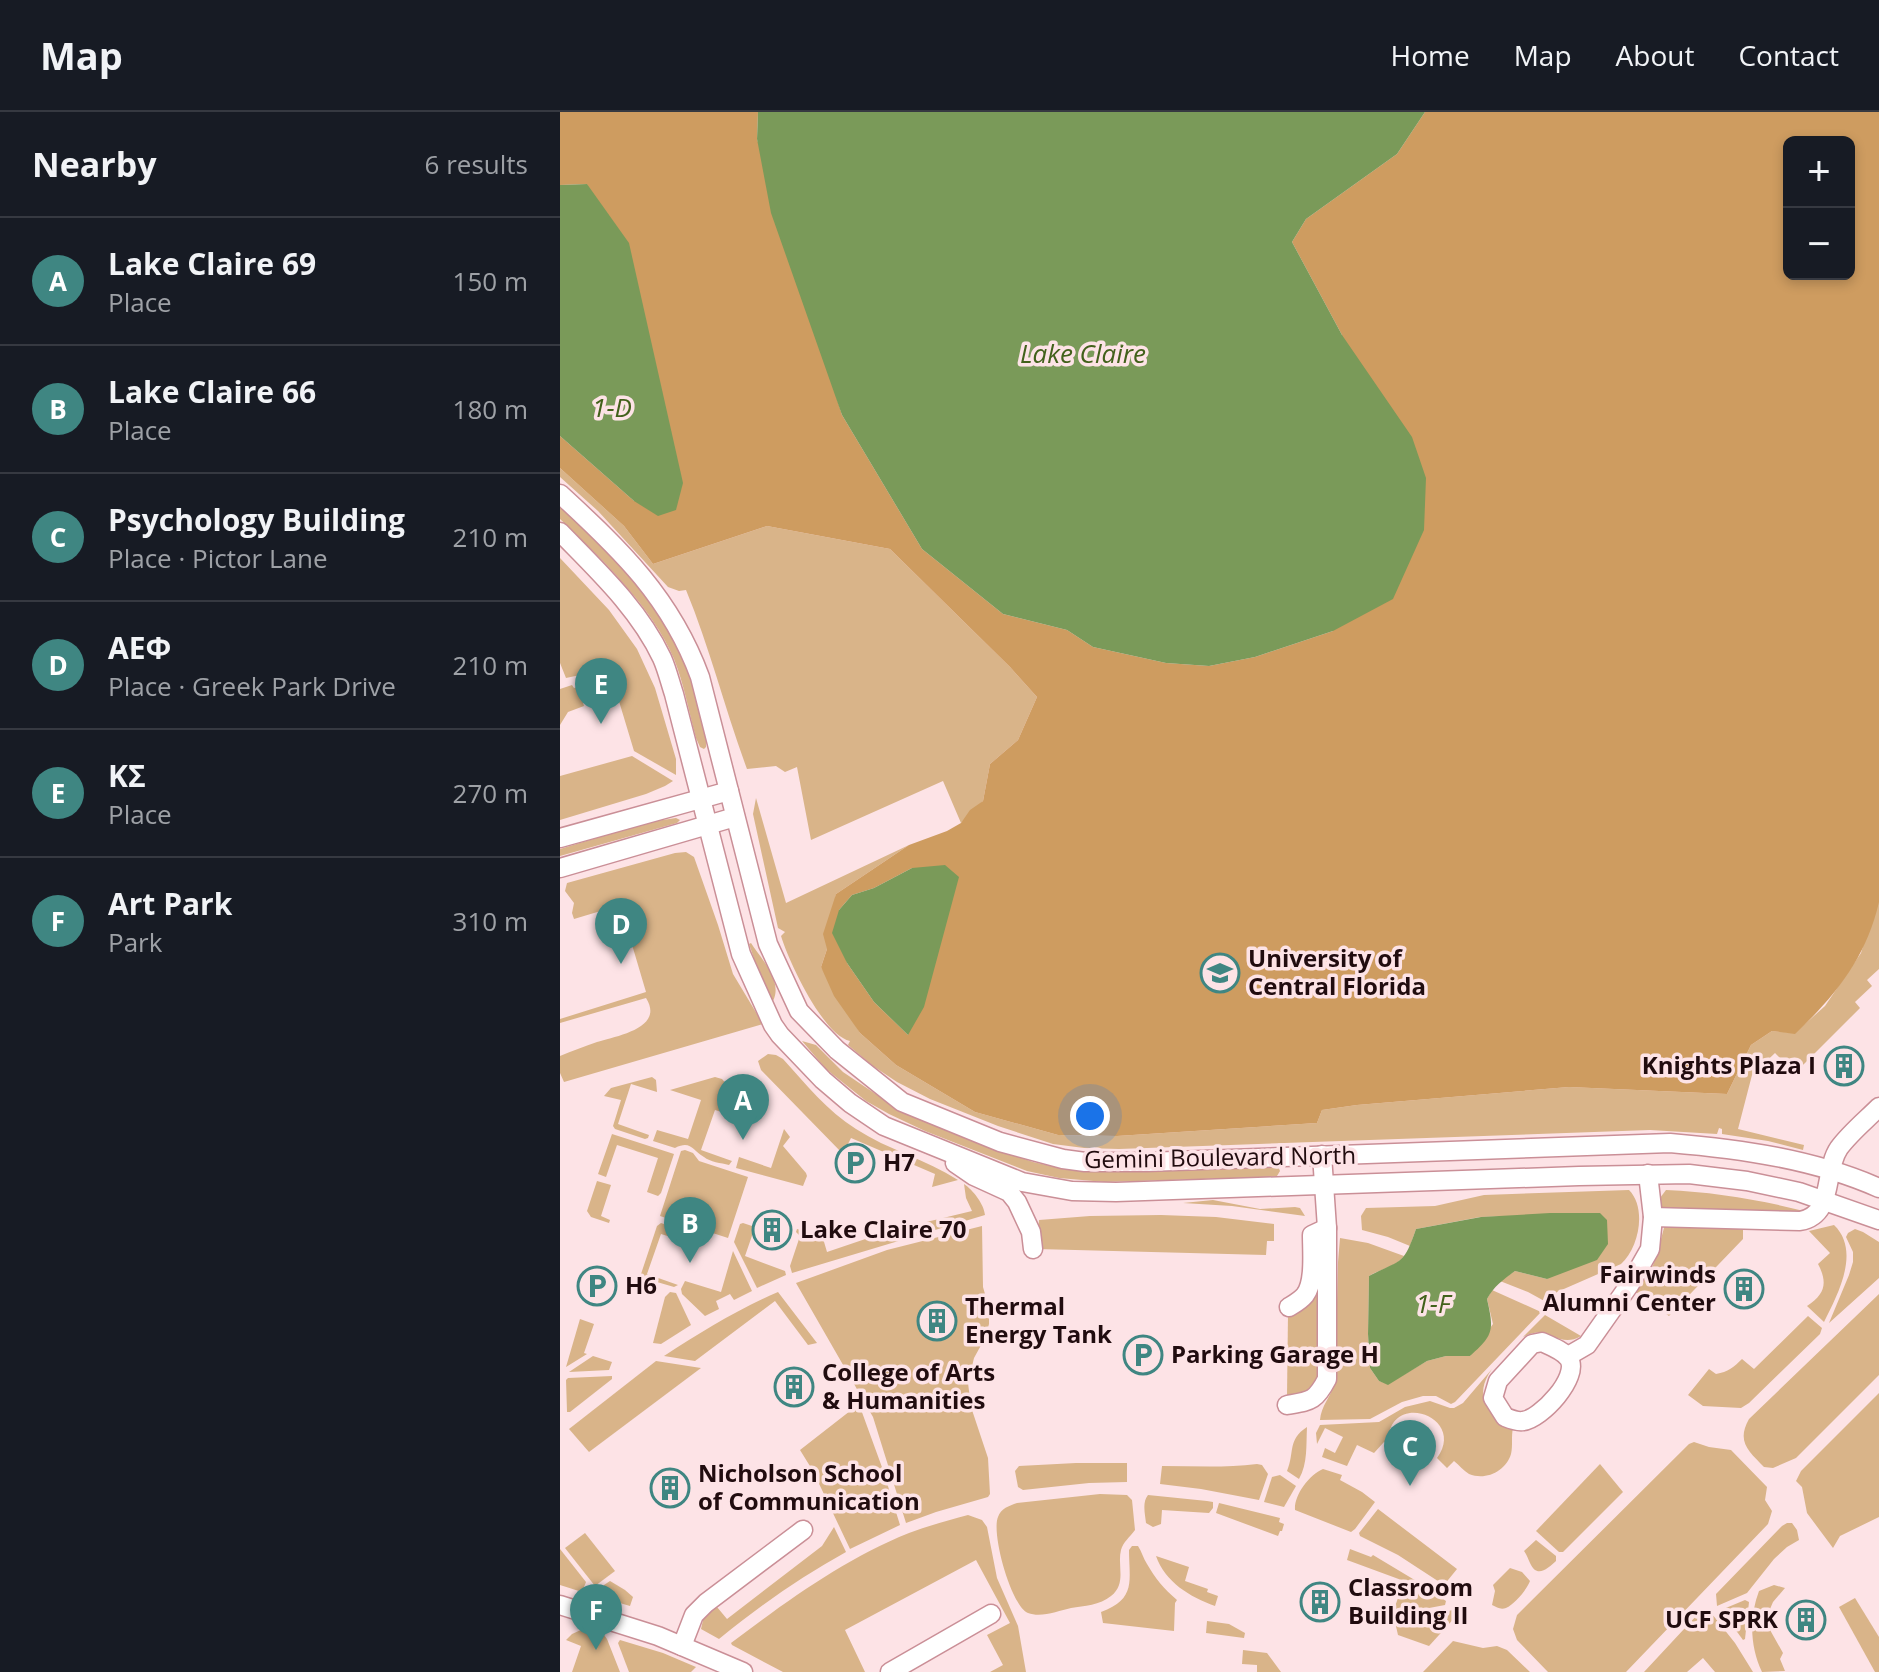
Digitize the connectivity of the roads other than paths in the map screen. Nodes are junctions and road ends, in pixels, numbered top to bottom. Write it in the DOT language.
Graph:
graph roads {
  1 [pos="560,494"];
  2 [pos="560,532"];
  3 [pos="729,791"];
  4 [pos="701,798"];
  5 [pos="735,817"];
  6 [pos="708,824"];
  7 [pos="560,838"];
  8 [pos="560,868"];
  9 [pos="1879,1107"];
  10 [pos="934,1147"];
  11 [pos="1322,1155"];
  12 [pos="1831,1171"];
  13 [pos="1648,1174"];
  14 [pos="1324,1185"];
  15 [pos="1879,1188"];
  16 [pos="1824,1201"];
  17 [pos="1653,1217"];
  18 [pos="1879,1220"];
  19 [pos="1327,1228"];
  20 [pos="1033,1249"];
  21 [pos="1289,1307"];
  22 [pos="1568,1356"];
  23 [pos="1287,1405"];
  24 [pos="803,1530"];
  25 [pos="560,1605"];
  26 [pos="991,1614"];
  27 [pos="682,1646"];
  28 [pos="743,1672"];
  29 [pos="890,1672"];
  1 -- 3 [label="street, Gemini Boulevard North"];
  2 -- 4 [label="street, Gemini Boulevard North"];
  3 -- 4 [label="street"];
  3 -- 5 [label="street, Gemini Boulevard North"];
  4 -- 6 [label="street, Gemini Boulevard North"];
  4 -- 7 [label="street"];
  5 -- 6 [label="street"];
  5 -- 11 [label="street, Gemini Boulevard North"];
  6 -- 8 [label="street"];
  6 -- 10 [label="street, Gemini Boulevard North"];
  9 -- 12 [label="street"];
  10 -- 14 [label="street, Gemini Boulevard North"];
  10 -- 20 [label="street"];
  11 -- 12 [label="street, Gemini Boulevard North"];
  11 -- 14 [label="street"];
  12 -- 15 [label="street, Gemini Boulevard North"];
  12 -- 16 [label="street"];
  13 -- 14 [label="street, Gemini Boulevard North"];
  13 -- 16 [label="street, Gemini Boulevard North"];
  13 -- 17 [label="street"];
  14 -- 19 [label="street"];
  16 -- 17 [label="street"];
  16 -- 18 [label="street, Gemini Boulevard North"];
  17 -- 22 [label="street"];
  19 -- 21 [label="street"];
  19 -- 23 [label="street"];
  22 -- 22 [label="street"];
  24 -- 27 [label="street"];
  25 -- 27 [label="street"];
  26 -- 29 [label="street"];
  27 -- 28 [label="street"];
}
